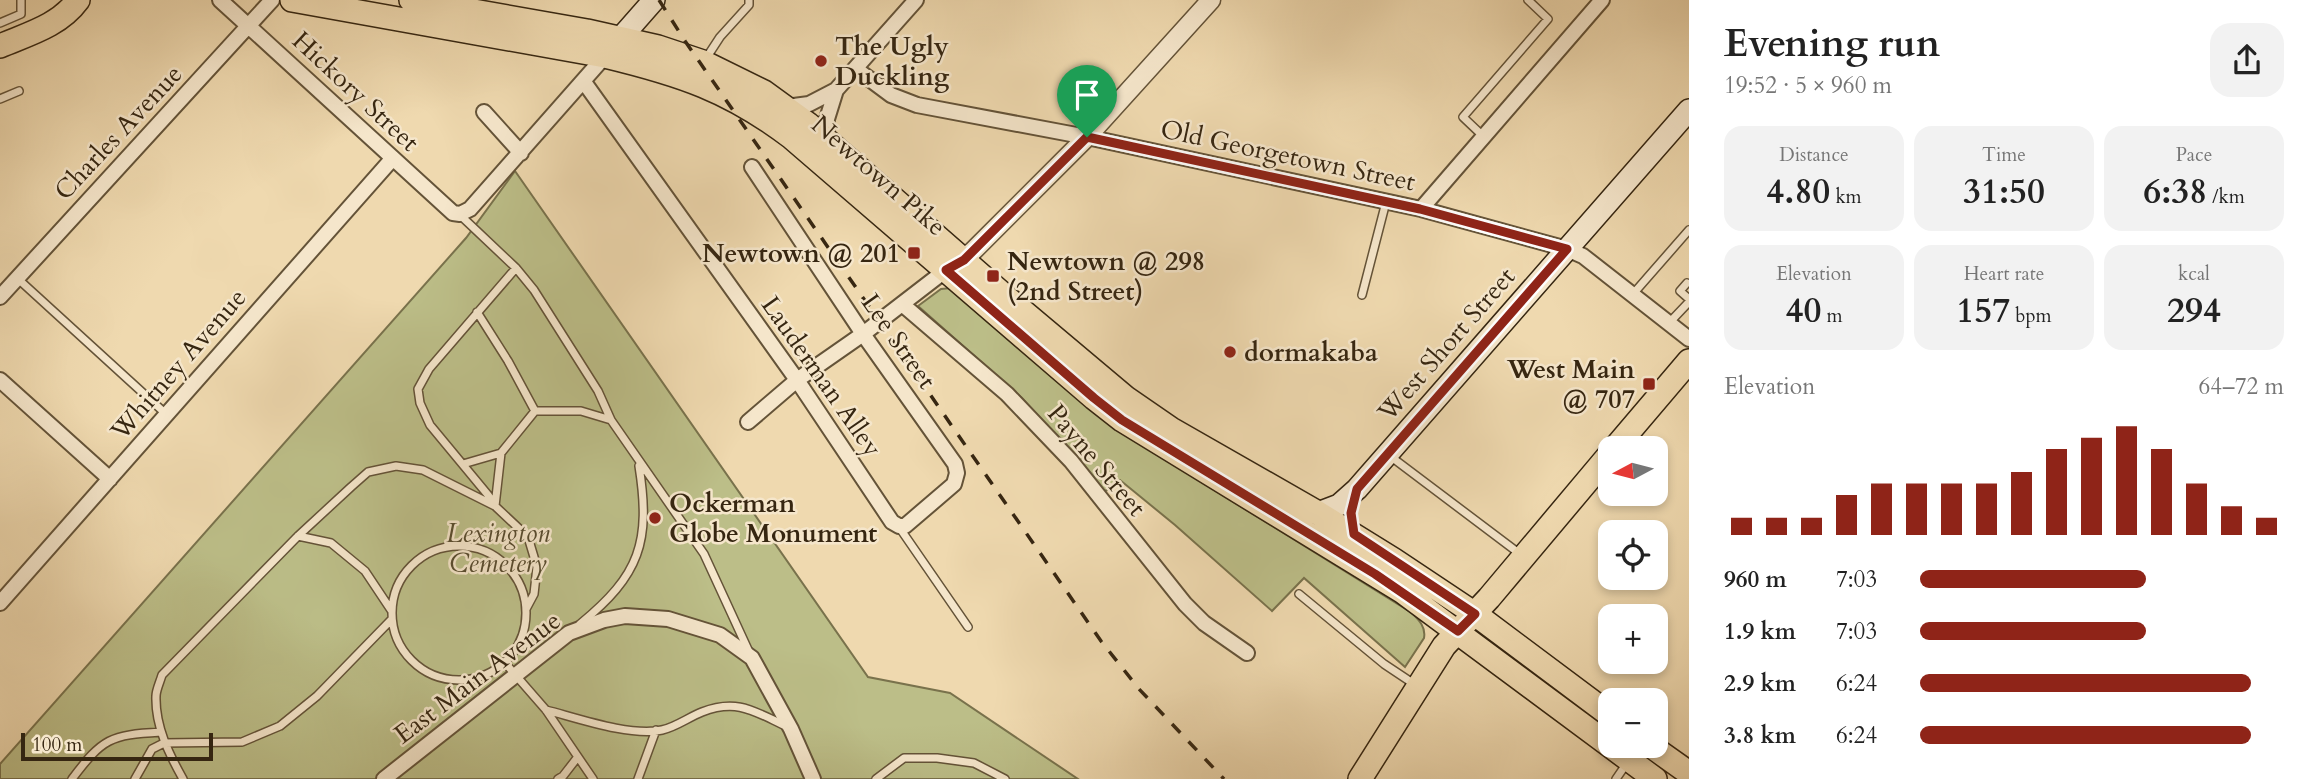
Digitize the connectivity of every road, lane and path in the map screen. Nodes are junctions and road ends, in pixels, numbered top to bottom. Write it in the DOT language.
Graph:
graph roads {
  1 [pos="21,0"];
  2 [pos="78,0"];
  3 [pos="220,0"];
  4 [pos="272,0"];
  5 [pos="292,0"];
  6 [pos="411,0"];
  7 [pos="654,0"];
  8 [pos="916,0"];
  9 [pos="1211,0"];
  10 [pos="1528,0"];
  11 [pos="1602,0"];
  12 [pos="749,1"];
  13 [pos="0,23"];
  14 [pos="249,26"];
  15 [pos="620,37"];
  16 [pos="0,46"];
  17 [pos="605,56"];
  18 [pos="703,62"];
  19 [pos="856,69"];
  20 [pos="583,82"];
  21 [pos="836,90"];
  22 [pos="19,92"];
  23 [pos="0,99"];
  24 [pos="786,107"];
  25 [pos="1689,110"];
  26 [pos="484,113"];
  27 [pos="1483,136"];
  28 [pos="1087,137"];
  29 [pos="826,140"];
  30 [pos="521,153"];
  31 [pos="393,158"];
  32 [pos="752,167"];
  33 [pos="1387,202"];
  34 [pos="1420,209"];
  35 [pos="460,214"];
  36 [pos="1689,230"];
  37 [pos="1567,249"];
  38 [pos="955,265"];
  39 [pos="516,268"];
  40 [pos="17,278"];
  41 [pos="1687,282"];
  42 [pos="1633,294"];
  43 [pos="1362,295"];
  44 [pos="0,297"];
  45 [pos="1689,300"];
  46 [pos="902,304"];
  47 [pos="477,312"];
  48 [pos="1669,323"];
  49 [pos="863,334"];
  50 [pos="1689,339"];
  51 [pos="1689,361"];
  52 [pos="0,380"];
  53 [pos="797,380"];
  54 [pos="535,411"];
  55 [pos="166,415"];
  56 [pos="611,421"];
  57 [pos="748,422"];
  58 [pos="1625,436"];
  59 [pos="501,453"];
  60 [pos="1387,453"];
  61 [pos="638,462"];
  62 [pos="463,464"];
  63 [pos="1598,468"];
  64 [pos="110,479"];
  65 [pos="1357,489"];
  66 [pos="495,506"];
  67 [pos="1318,513"];
  68 [pos="899,526"];
  69 [pos="1354,534"];
  70 [pos="298,536"];
  71 [pos="1523,556"];
  72 [pos="1299,594"];
  73 [pos="0,603"];
  74 [pos="526,609"];
  75 [pos="391,610"];
  76 [pos="1475,614"];
  77 [pos="391,620"];
  78 [pos="968,627"];
  79 [pos="1458,631"];
  80 [pos="569,633"];
  81 [pos="1247,653"];
  82 [pos="752,657"];
  83 [pos="505,663"];
  84 [pos="518,676"];
  85 [pos="1417,687"];
  86 [pos="1598,706"];
  87 [pos="546,710"];
  88 [pos="792,729"];
  89 [pos="656,730"];
  90 [pos="161,732"];
  91 [pos="164,743"];
  92 [pos="577,758"];
  93 [pos="1668,758"];
  94 [pos="1629,760"];
  95 [pos="1689,773"];
  96 [pos="562,778"];
  97 [pos="72,779"];
  98 [pos="135,779"];
  99 [pos="183,779"];
  100 [pos="384,779"];
  101 [pos="593,779"];
  102 [pos="638,779"];
  103 [pos="813,779"];
  104 [pos="876,779"];
  105 [pos="1004,779"];
  106 [pos="1360,779"];
  107 [pos="1616,779"];
  108 [pos="1655,779"];
  1 -- 13 [label="lane"];
  2 -- 16 [label="main road"];
  3 -- 14 [label="street, Hickory Street"];
  4 -- 14 [label="street, Charles Avenue"];
  5 -- 17 [label="main road, Newtown Pike"];
  6 -- 15 [label="main road, Newtown Pike"];
  7 -- 15 [label="main road"];
  8 -- 19 [label="street"];
  9 -- 28 [label="street"];
  10 -- 27 [label="lane"];
  11 -- 27 [label="street"];
  12 -- 18 [label="lane"];
  14 -- 31 [label="street, Hickory Street"];
  14 -- 40 [label="street, Charles Avenue"];
  15 -- 17 [label="main road"];
  15 -- 18 [label="main road, Newtown Pike"];
  17 -- 20 [label="street"];
  17 -- 38 [label="main road, Newtown Pike"];
  18 -- 24 [label="main road, Newtown Pike"];
  19 -- 21 [label="street"];
  19 -- 28 [label="street, Old Georgetown Street"];
  20 -- 30 [label="street"];
  20 -- 53 [label="street, Lauderman Alley"];
  21 -- 24 [label="street"];
  21 -- 29 [label="street"];
  22 -- 23 [label="lane"];
  24 -- 29 [label="main road, Newtown Pike"];
  25 -- 37 [label="main road, West Short Street"];
  26 -- 30 [label="street"];
  27 -- 34 [label="street"];
  28 -- 33 [label="street, Old Georgetown Street"];
  28 -- 38 [label="street"];
  29 -- 38 [label="main road, Newtown Pike"];
  30 -- 35 [label="street"];
  31 -- 35 [label="street, Hickory Street"];
  31 -- 55 [label="street, Whitney Avenue"];
  32 -- 49 [label="street, Lee Street"];
  33 -- 34 [label="street, Old Georgetown Street"];
  33 -- 43 [label="lane"];
  34 -- 37 [label="street, Old Georgetown Street"];
  35 -- 39 [label="lane"];
  36 -- 42 [label="lane"];
  37 -- 42 [label="street, Old Georgetown Street"];
  37 -- 60 [label="main road, West Short Street"];
  38 -- 46 [label="street"];
  38 -- 67 [label="main road, Newtown Pike"];
  38 -- 79 [label="main road, Newtown Pike"];
  39 -- 47 [label="lane"];
  39 -- 56 [label="lane"];
  40 -- 44 [label="street, Charles Avenue"];
  40 -- 55 [label="lane"];
  41 -- 45 [label="lane"];
  42 -- 48 [label="street, Old Georgetown Street"];
  45 -- 48 [label="lane"];
  46 -- 49 [label="street"];
  46 -- 81 [label="street, Payne Street"];
  47 -- 54 [label="lane"];
  47 -- 62 [label="lane"];
  48 -- 50 [label="street, Old Georgetown Street"];
  49 -- 53 [label="street"];
  49 -- 68 [label="street, Lee Street"];
  51 -- 58 [label="main road"];
  52 -- 64 [label="street"];
  53 -- 57 [label="street"];
  53 -- 68 [label="street, Lauderman Alley"];
  54 -- 56 [label="lane"];
  54 -- 59 [label="lane"];
  55 -- 64 [label="street, Whitney Avenue"];
  56 -- 61 [label="lane"];
  59 -- 62 [label="lane"];
  59 -- 66 [label="lane"];
  60 -- 65 [label="main road, West Short Street"];
  60 -- 71 [label="lane"];
  61 -- 80 [label="lane"];
  61 -- 82 [label="lane"];
  62 -- 66 [label="lane"];
  63 -- 71 [label="main road"];
  64 -- 73 [label="street, Whitney Avenue"];
  65 -- 67 [label="main road, West Short Street"];
  65 -- 69 [label="main road"];
  66 -- 70 [label="lane"];
  66 -- 74 [label="lane"];
  67 -- 69 [label="main road, Newtown Pike"];
  68 -- 78 [label="lane"];
  69 -- 76 [label="main road, Newtown Pike"];
  70 -- 75 [label="lane"];
  70 -- 90 [label="lane"];
  71 -- 76 [label="main road"];
  72 -- 85 [label="lane"];
  74 -- 75 [label="lane"];
  74 -- 83 [label="lane"];
  75 -- 77 [label="lane"];
  76 -- 79 [label="main road"];
  76 -- 86 [label="main road, Newtown Pike"];
  77 -- 83 [label="lane"];
  77 -- 91 [label="lane"];
  79 -- 85 [label="main road"];
  79 -- 94 [label="main road, Newtown Pike"];
  80 -- 82 [label="street, East Main Avenue"];
  80 -- 84 [label="street, East Main Avenue"];
  82 -- 88 [label="street, East Main Avenue"];
  83 -- 84 [label="lane"];
  84 -- 87 [label="lane"];
  84 -- 100 [label="street, East Main Avenue"];
  85 -- 106 [label="main road"];
  87 -- 89 [label="lane"];
  87 -- 92 [label="lane"];
  88 -- 89 [label="lane"];
  88 -- 103 [label="street, East Main Avenue"];
  89 -- 102 [label="lane"];
  90 -- 91 [label="lane"];
  90 -- 97 [label="lane"];
  91 -- 98 [label="lane"];
  91 -- 99 [label="lane"];
  92 -- 96 [label="lane"];
  92 -- 101 [label="lane"];
  93 -- 95 [label="main road"];
  94 -- 107 [label="lane"];
  94 -- 108 [label="main road, Newtown Pike"];
  104 -- 105 [label="lane"];
}
